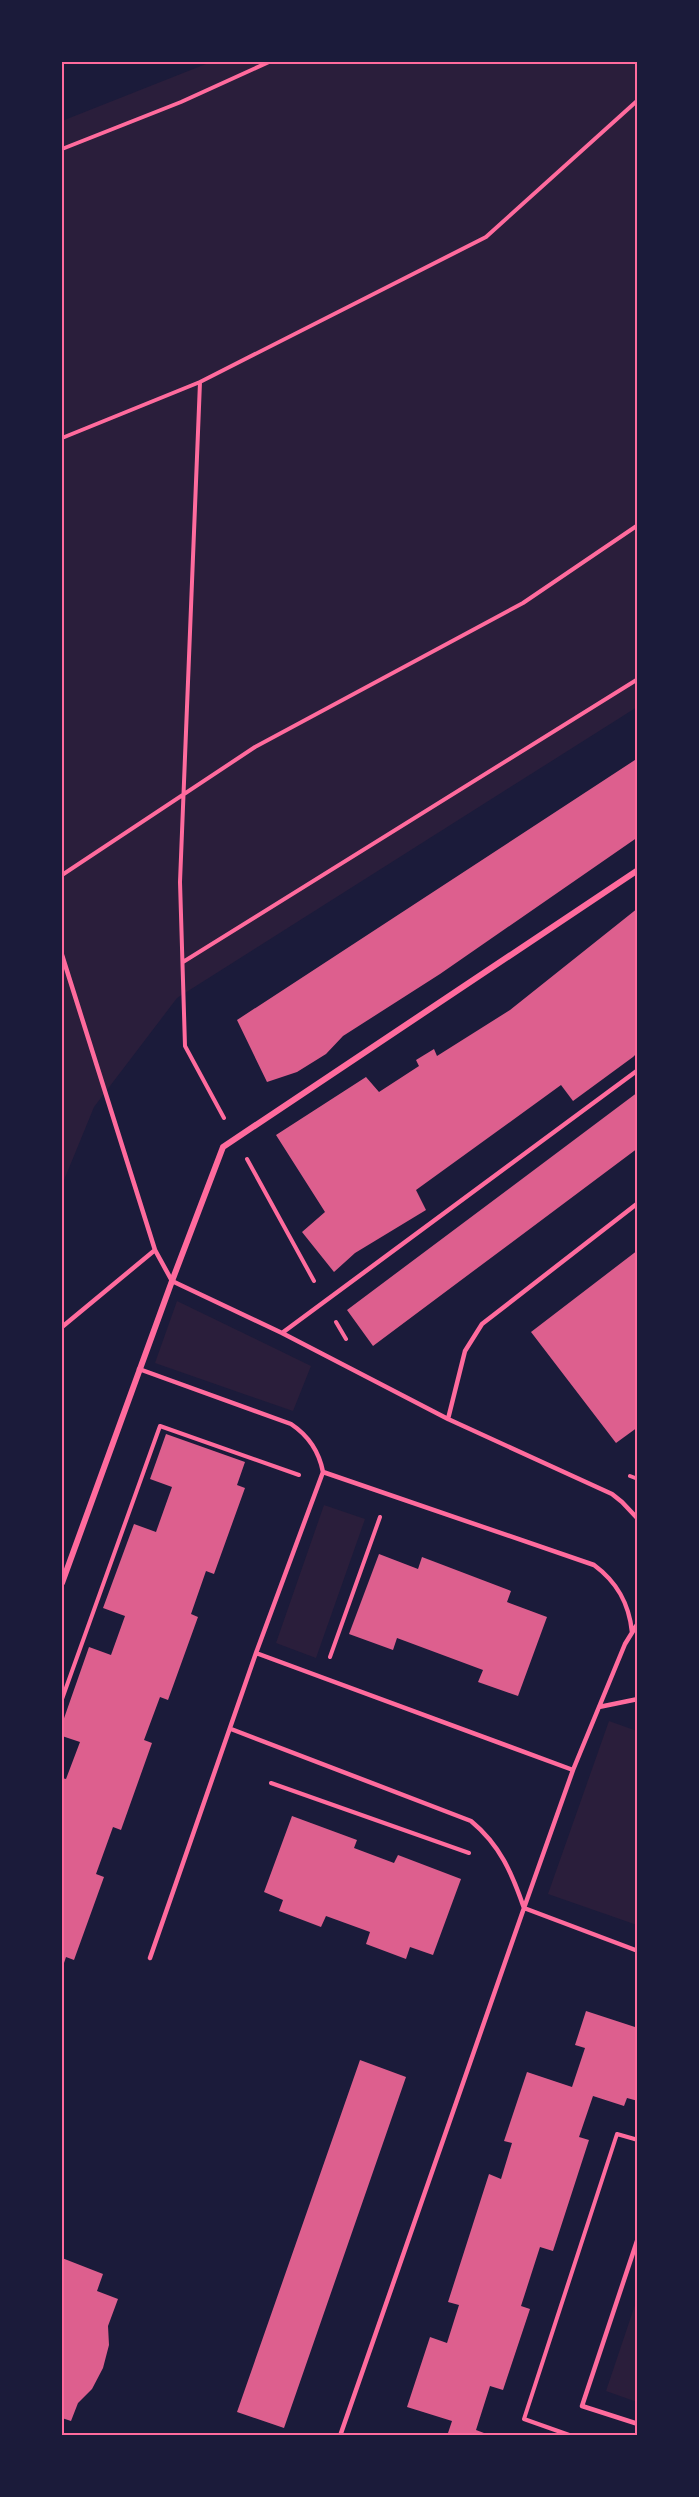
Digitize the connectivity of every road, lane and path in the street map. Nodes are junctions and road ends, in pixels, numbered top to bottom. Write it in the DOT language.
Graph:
graph roads {
  1 [pos="269,62"];
  2 [pos="638,100"];
  3 [pos="62,149"];
  4 [pos="200,382"];
  5 [pos="62,438"];
  6 [pos="638,525"];
  7 [pos="638,679"];
  8 [pos="184,794"];
  9 [pos="638,870"];
  10 [pos="62,874"];
  11 [pos="62,956"];
  12 [pos="182,963"];
  13 [pos="638,1070"];
  14 [pos="236,1139"];
  15 [pos="638,1203"];
  16 [pos="155,1250"];
  17 [pos="172,1281"];
  18 [pos="325,1301"];
  19 [pos="62,1327"];
  20 [pos="282,1333"];
  21 [pos="350,1346"];
  22 [pos="139,1369"];
  23 [pos="448,1419"];
  24 [pos="323,1472"];
  25 [pos="627,1474"];
  26 [pos="638,1479"];
  27 [pos="319,1482"];
  28 [pos="388,1494"];
  29 [pos="638,1519"];
  30 [pos="62,1582"];
  31 [pos="638,1623"];
  32 [pos="632,1632"];
  33 [pos="256,1653"];
  34 [pos="323,1677"];
  35 [pos="62,1699"];
  36 [pos="638,1699"];
  37 [pos="599,1707"];
  38 [pos="231,1729"];
  39 [pos="573,1770"];
  40 [pos="271,1784"];
  41 [pos="509,1867"];
  42 [pos="524,1908"];
  43 [pos="638,1951"];
  44 [pos="150,1958"];
  45 [pos="638,2140"];
  46 [pos="638,2238"];
  47 [pos="638,2424"];
  48 [pos="340,2436"];
  49 [pos="572,2436"];
  1 -- 3 [label="path"];
  2 -- 4 [label="path"];
  4 -- 5 [label="path"];
  4 -- 8 [label="path"];
  6 -- 8 [label="path"];
  7 -- 12 [label="path"];
  8 -- 10 [label="path"];
  8 -- 12 [label="path"];
  9 -- 14 [label="street"];
  11 -- 16 [label="lane"];
  12 -- 14 [label="path"];
  13 -- 18 [label="lane"];
  14 -- 17 [label="street"];
  14 -- 18 [label="path"];
  15 -- 23 [label="lane"];
  16 -- 17 [label="lane"];
  16 -- 19 [label="lane"];
  17 -- 20 [label="lane"];
  17 -- 22 [label="street"];
  18 -- 20 [label="lane"];
  18 -- 21 [label="path"];
  20 -- 23 [label="lane"];
  22 -- 24 [label="lane"];
  22 -- 30 [label="street"];
  23 -- 29 [label="lane"];
  24 -- 27 [label="lane"];
  24 -- 28 [label="lane"];
  25 -- 26 [label="path"];
  27 -- 33 [label="lane"];
  27 -- 35 [label="path"];
  28 -- 32 [label="lane"];
  28 -- 34 [label="path"];
  31 -- 32 [label="lane"];
  32 -- 37 [label="lane"];
  33 -- 34 [label="lane"];
  33 -- 38 [label="lane"];
  34 -- 39 [label="lane"];
  36 -- 37 [label="lane"];
  37 -- 39 [label="lane"];
  38 -- 41 [label="lane"];
  38 -- 44 [label="lane"];
  39 -- 42 [label="lane"];
  40 -- 41 [label="path"];
  41 -- 42 [label="lane"];
  42 -- 43 [label="lane"];
  42 -- 48 [label="lane"];
  45 -- 49 [label="path"];
  46 -- 47 [label="lane"];
}
